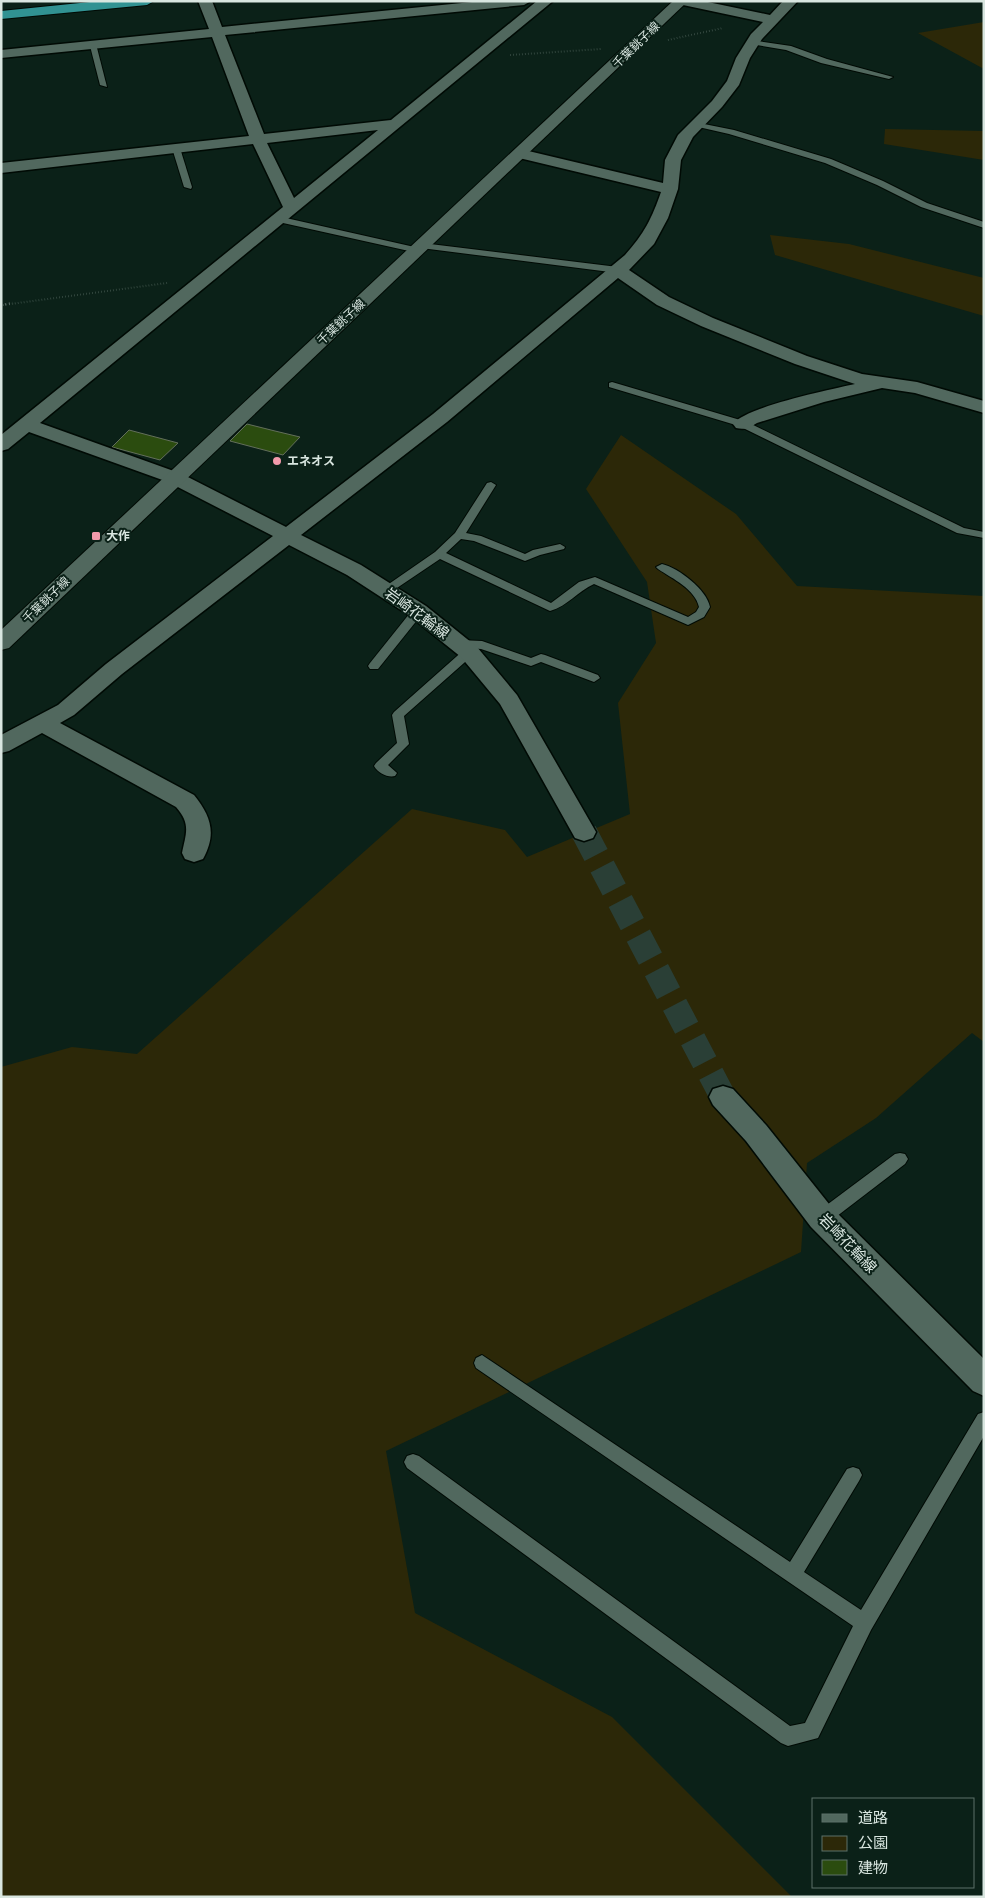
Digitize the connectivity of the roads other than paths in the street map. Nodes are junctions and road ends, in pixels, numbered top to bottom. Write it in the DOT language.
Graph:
graph roads {
  1 [pos="69,1"];
  2 [pos="147,1"];
  3 [pos="205,1"];
  4 [pos="522,1"];
  5 [pos="546,1"];
  6 [pos="682,1"];
  7 [pos="791,1"];
  8 [pos="1,8"];
  9 [pos="1,15"];
  10 [pos="773,20"];
  11 [pos="216,31"];
  12 [pos="754,42"];
  13 [pos="92,44"];
  14 [pos="1,54"];
  15 [pos="889,77"];
  16 [pos="104,84"];
  17 [pos="394,124"];
  18 [pos="697,124"];
  19 [pos="258,139"];
  20 [pos="176,148"];
  21 [pos="520,154"];
  22 [pos="1,168"];
  23 [pos="188,186"];
  24 [pos="670,189"];
  25 [pos="291,208"];
  26 [pos="277,219"];
  27 [pos="984,225"];
  28 [pos="420,248"];
  29 [pos="618,270"];
  30 [pos="882,383"];
  31 [pos="612,385"];
  32 [pos="984,407"];
  33 [pos="30,422"];
  34 [pos="1,424"];
  35 [pos="744,424"];
  36 [pos="1,445"];
  37 [pos="175,478"];
  38 [pos="492,485"];
  39 [pos="459,535"];
  40 [pos="984,535"];
  41 [pos="285,536"];
  42 [pos="560,547"];
  43 [pos="439,554"];
  44 [pos="662,567"];
  45 [pos="387,590"];
  46 [pos="418,611"];
  47 [pos="1,643"];
  48 [pos="464,648"];
  49 [pos="374,666"];
  50 [pos="594,678"];
  51 [pos="42,723"];
  52 [pos="1,744"];
  53 [pos="391,773"];
  54 [pos="584,832"];
  55 [pos="194,853"];
  56 [pos="722,1097"];
  57 [pos="900,1159"];
  58 [pos="822,1218"];
  59 [pos="482,1363"];
  60 [pos="984,1381"];
  61 [pos="984,1420"];
  62 [pos="413,1462"];
  63 [pos="853,1475"];
  64 [pos="792,1575"];
  65 [pos="864,1623"];
  1 -- 8 [label="highway"];
  2 -- 9 [label="highway"];
  3 -- 11 [label="street"];
  4 -- 11 [label="street"];
  5 -- 17 [label="street"];
  6 -- 10 [label="street"];
  6 -- 21 [label="street, 千葉銚子線"];
  7 -- 10 [label="street"];
  10 -- 12 [label="street"];
  11 -- 13 [label="street"];
  11 -- 19 [label="street"];
  12 -- 15 [label="lane"];
  12 -- 18 [label="street"];
  13 -- 14 [label="street"];
  13 -- 16 [label="lane"];
  17 -- 19 [label="street"];
  17 -- 25 [label="street"];
  18 -- 24 [label="street"];
  18 -- 27 [label="lane"];
  19 -- 20 [label="street"];
  19 -- 25 [label="street"];
  20 -- 22 [label="street"];
  20 -- 23 [label="lane"];
  21 -- 24 [label="street"];
  21 -- 28 [label="street, 千葉銚子線"];
  24 -- 29 [label="street"];
  25 -- 26 [label="street"];
  26 -- 28 [label="lane"];
  26 -- 33 [label="street"];
  28 -- 29 [label="lane"];
  28 -- 37 [label="street, 千葉銚子線"];
  29 -- 30 [label="street"];
  29 -- 41 [label="street"];
  30 -- 32 [label="street"];
  30 -- 35 [label="street"];
  31 -- 35 [label="lane"];
  33 -- 34 [label="street"];
  33 -- 36 [label="street"];
  33 -- 37 [label="street, 岩崎花輪線"];
  35 -- 40 [label="lane"];
  37 -- 41 [label="street, 岩崎花輪線"];
  37 -- 47 [label="street, 千葉銚子線"];
  38 -- 39 [label="lane"];
  39 -- 42 [label="lane"];
  39 -- 43 [label="lane"];
  41 -- 45 [label="street, 岩崎花輪線"];
  41 -- 51 [label="street"];
  43 -- 44 [label="lane"];
  43 -- 45 [label="lane"];
  45 -- 46 [label="street, 岩崎花輪線"];
  46 -- 48 [label="street, 岩崎花輪線"];
  46 -- 49 [label="lane"];
  48 -- 50 [label="lane"];
  48 -- 53 [label="lane"];
  48 -- 54 [label="street, 岩崎花輪線"];
  51 -- 52 [label="street"];
  51 -- 55 [label="street"];
  56 -- 58 [label="street, 岩崎花輪線"];
  57 -- 58 [label="lane"];
  58 -- 60 [label="street, 岩崎花輪線"];
  59 -- 64 [label="lane"];
  61 -- 65 [label="lane"];
  62 -- 65 [label="lane"];
  63 -- 64 [label="lane"];
  64 -- 65 [label="lane"];
}
